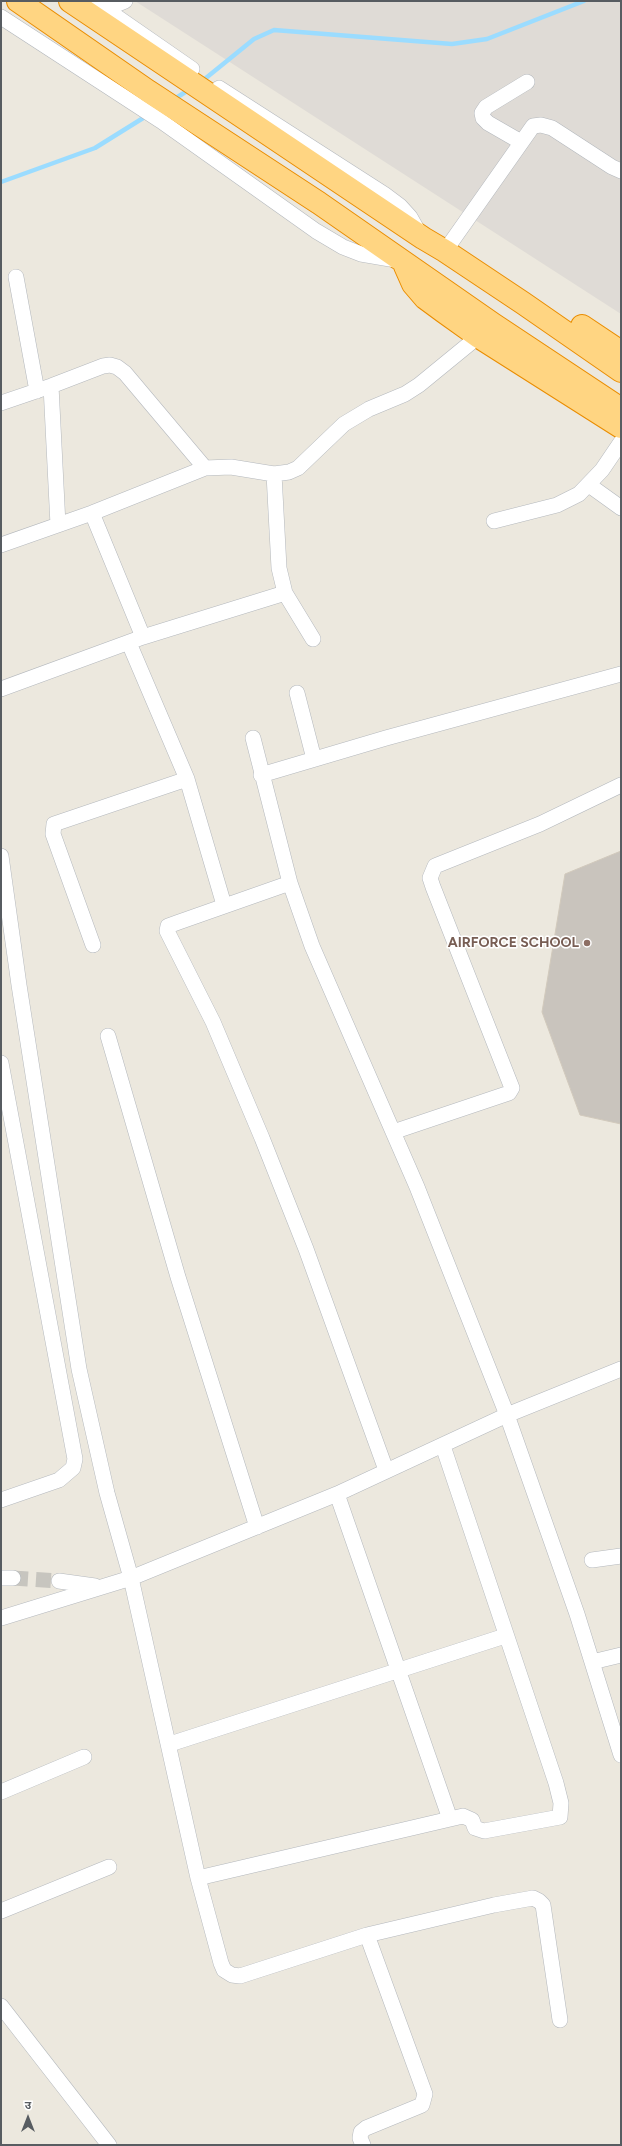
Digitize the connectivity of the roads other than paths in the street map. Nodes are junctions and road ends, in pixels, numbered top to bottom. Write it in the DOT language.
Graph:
graph roads {
  1 [pos="18,1"];
  2 [pos="70,1"];
  3 [pos="126,1"];
  4 [pos="97,8"];
  5 [pos="1,17"];
  6 [pos="527,82"];
  7 [pos="142,98"];
  8 [pos="521,142"];
  9 [pos="621,171"];
  10 [pos="423,238"];
  11 [pos="448,246"];
  12 [pos="403,261"];
  13 [pos="16,277"];
  14 [pos="486,330"];
  15 [pos="621,352"];
  16 [pos="621,371"];
  17 [pos="44,389"];
  18 [pos="1,403"];
  19 [pos="621,409"];
  20 [pos="621,427"];
  21 [pos="621,442"];
  22 [pos="205,468"];
  23 [pos="274,474"];
  24 [pos="589,485"];
  25 [pos="621,508"];
  26 [pos="92,513"];
  27 [pos="494,521"];
  28 [pos="58,524"];
  29 [pos="1,545"];
  30 [pos="285,593"];
  31 [pos="143,637"];
  32 [pos="313,640"];
  33 [pos="129,643"];
  34 [pos="621,674"];
  35 [pos="1,689"];
  36 [pos="297,693"];
  37 [pos="253,738"];
  38 [pos="314,759"];
  39 [pos="260,775"];
  40 [pos="187,779"];
  41 [pos="621,785"];
  42 [pos="1,856"];
  43 [pos="1,862"];
  44 [pos="290,883"];
  45 [pos="224,905"];
  46 [pos="93,945"];
  47 [pos="108,1036"];
  48 [pos="1,1063"];
  49 [pos="394,1132"];
  50 [pos="621,1369"];
  51 [pos="507,1415"];
  52 [pos="443,1446"];
  53 [pos="386,1470"];
  54 [pos="337,1494"];
  55 [pos="1,1500"];
  56 [pos="257,1527"];
  57 [pos="621,1556"];
  58 [pos="592,1560"];
  59 [pos="131,1578"];
  60 [pos="59,1581"];
  61 [pos="102,1586"];
  62 [pos="1,1618"];
  63 [pos="505,1636"];
  64 [pos="621,1655"];
  65 [pos="592,1662"];
  66 [pos="398,1670"];
  67 [pos="170,1744"];
  68 [pos="621,1755"];
  69 [pos="84,1757"];
  70 [pos="1,1792"];
  71 [pos="450,1819"];
  72 [pos="109,1867"];
  73 [pos="198,1878"];
  74 [pos="1,1911"];
  75 [pos="367,1935"];
  76 [pos="1,2006"];
  77 [pos="560,2020"];
  78 [pos="6,2023"];
  79 [pos="109,2145"];
  80 [pos="363,2145"];
  1 -- 7 [label="highway"];
  2 -- 4 [label="highway"];
  3 -- 4 [label="street"];
  4 -- 10 [label="highway"];
  5 -- 7 [label="street"];
  6 -- 8 [label="street"];
  7 -- 12 [label="highway"];
  8 -- 9 [label="street"];
  8 -- 11 [label="street"];
  10 -- 11 [label="highway"];
  10 -- 12 [label="highway"];
  11 -- 15 [label="highway"];
  11 -- 16 [label="highway"];
  12 -- 14 [label="highway"];
  13 -- 17 [label="street"];
  14 -- 19 [label="highway"];
  14 -- 20 [label="highway"];
  14 -- 23 [label="street"];
  17 -- 18 [label="street"];
  17 -- 22 [label="street"];
  17 -- 28 [label="street"];
  21 -- 24 [label="street"];
  22 -- 23 [label="street"];
  22 -- 26 [label="street"];
  23 -- 30 [label="street"];
  24 -- 25 [label="street"];
  24 -- 27 [label="street"];
  26 -- 28 [label="street"];
  26 -- 31 [label="street"];
  28 -- 29 [label="street"];
  30 -- 31 [label="street"];
  30 -- 32 [label="street"];
  31 -- 33 [label="street"];
  33 -- 35 [label="street"];
  33 -- 40 [label="street"];
  34 -- 38 [label="street"];
  36 -- 38 [label="street"];
  37 -- 39 [label="street"];
  38 -- 39 [label="street"];
  39 -- 44 [label="street"];
  40 -- 45 [label="street"];
  40 -- 46 [label="street"];
  41 -- 49 [label="street"];
  42 -- 43 [label="street"];
  43 -- 59 [label="street"];
  44 -- 45 [label="street"];
  44 -- 49 [label="street"];
  45 -- 53 [label="street"];
  47 -- 56 [label="street"];
  48 -- 55 [label="street"];
  49 -- 51 [label="street"];
  50 -- 51 [label="street"];
  51 -- 52 [label="street"];
  51 -- 65 [label="street"];
  52 -- 53 [label="street"];
  52 -- 63 [label="street"];
  53 -- 54 [label="street"];
  54 -- 56 [label="street"];
  54 -- 66 [label="street"];
  56 -- 59 [label="street"];
  57 -- 58 [label="street"];
  59 -- 61 [label="street"];
  59 -- 67 [label="street"];
  60 -- 61 [label="street"];
  61 -- 62 [label="street"];
  63 -- 66 [label="street"];
  63 -- 71 [label="street"];
  64 -- 65 [label="street"];
  65 -- 68 [label="street"];
  66 -- 67 [label="street"];
  66 -- 71 [label="street"];
  67 -- 73 [label="street"];
  69 -- 70 [label="street"];
  71 -- 73 [label="street"];
  72 -- 74 [label="street"];
  73 -- 75 [label="street"];
  75 -- 77 [label="street"];
  75 -- 80 [label="street"];
  76 -- 78 [label="street"];
  78 -- 79 [label="street"];
}
